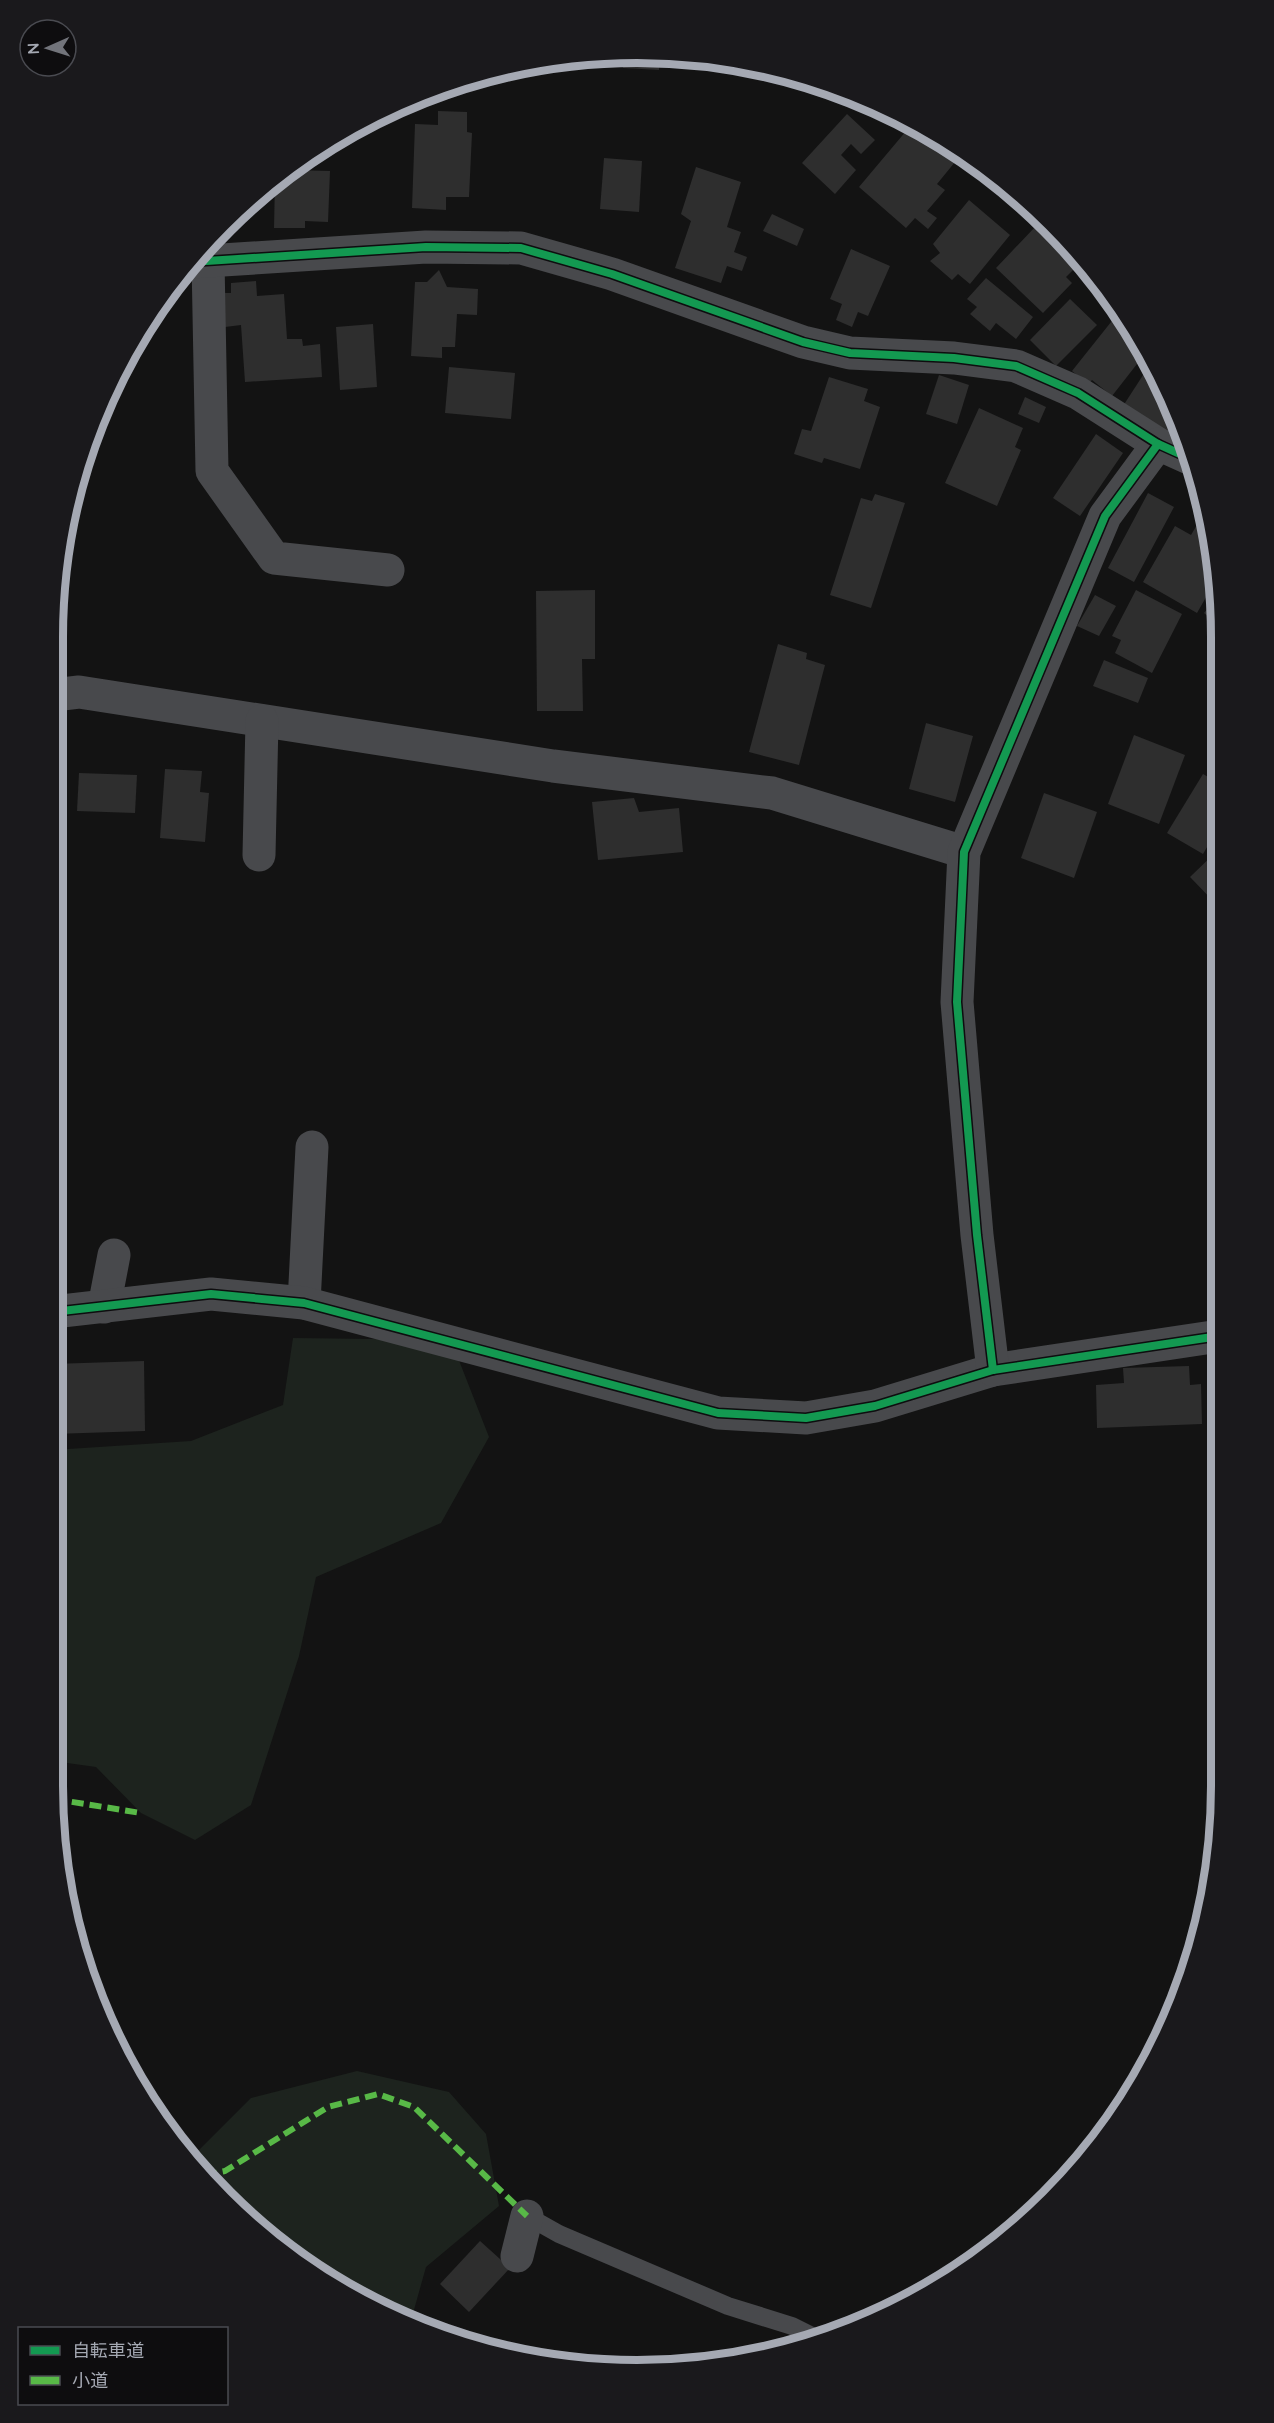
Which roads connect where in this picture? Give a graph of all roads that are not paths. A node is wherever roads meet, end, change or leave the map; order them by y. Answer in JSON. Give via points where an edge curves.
{"nodes":[{"id":1,"x":204,"y":261,"type":"edge"},
{"id":2,"x":200,"y":265,"type":"edge"},
{"id":3,"x":1158,"y":444,"type":"junction"},
{"id":4,"x":1182,"y":455,"type":"edge"},
{"id":5,"x":388,"y":570,"type":"dead end"},
{"id":6,"x":63,"y":694,"type":"edge"},
{"id":7,"x":262,"y":721,"type":"junction"},
{"id":8,"x":964,"y":852,"type":"junction"},
{"id":9,"x":259,"y":855,"type":"dead end"},
{"id":10,"x":312,"y":1147,"type":"dead end"},
{"id":11,"x":114,"y":1255,"type":"dead end"},
{"id":12,"x":304,"y":1303,"type":"junction"},
{"id":13,"x":104,"y":1307,"type":"junction"},
{"id":14,"x":63,"y":1311,"type":"edge"},
{"id":15,"x":1211,"y":1336,"type":"edge"},
{"id":16,"x":993,"y":1370,"type":"junction"},
{"id":17,"x":527,"y":2216,"type":"joint"},
{"id":18,"x":517,"y":2256,"type":"dead end"},
{"id":19,"x":808,"y":2334,"type":"edge"}],
"edges":[{"from":1,"to":3,"type":"street","via":[[426,247],[521,248],[612,274],[803,342],[850,353],[954,358],[1016,366],[1078,393]]},
{"from":2,"to":5,"type":"street","via":[[212,471],[274,558]]},
{"from":3,"to":4,"type":"street"},
{"from":3,"to":8,"type":"street","via":[[1105,516]]},
{"from":6,"to":7,"type":"street","via":[[79,692]]},
{"from":7,"to":8,"type":"street","via":[[553,766],[772,793]]},
{"from":7,"to":9,"type":"street"},
{"from":8,"to":16,"type":"street","via":[[957,1002]]},
{"from":10,"to":12,"type":"street"},
{"from":11,"to":13,"type":"street"},
{"from":12,"to":13,"type":"street","via":[[211,1294]]},
{"from":12,"to":16,"type":"street","via":[[718,1413],[806,1418],[875,1406]]},
{"from":13,"to":14,"type":"street"},
{"from":15,"to":16,"type":"street"},
{"from":17,"to":18,"type":"street"},
{"from":17,"to":19,"type":"lane","via":[[559,2234],[728,2306]]}]}
